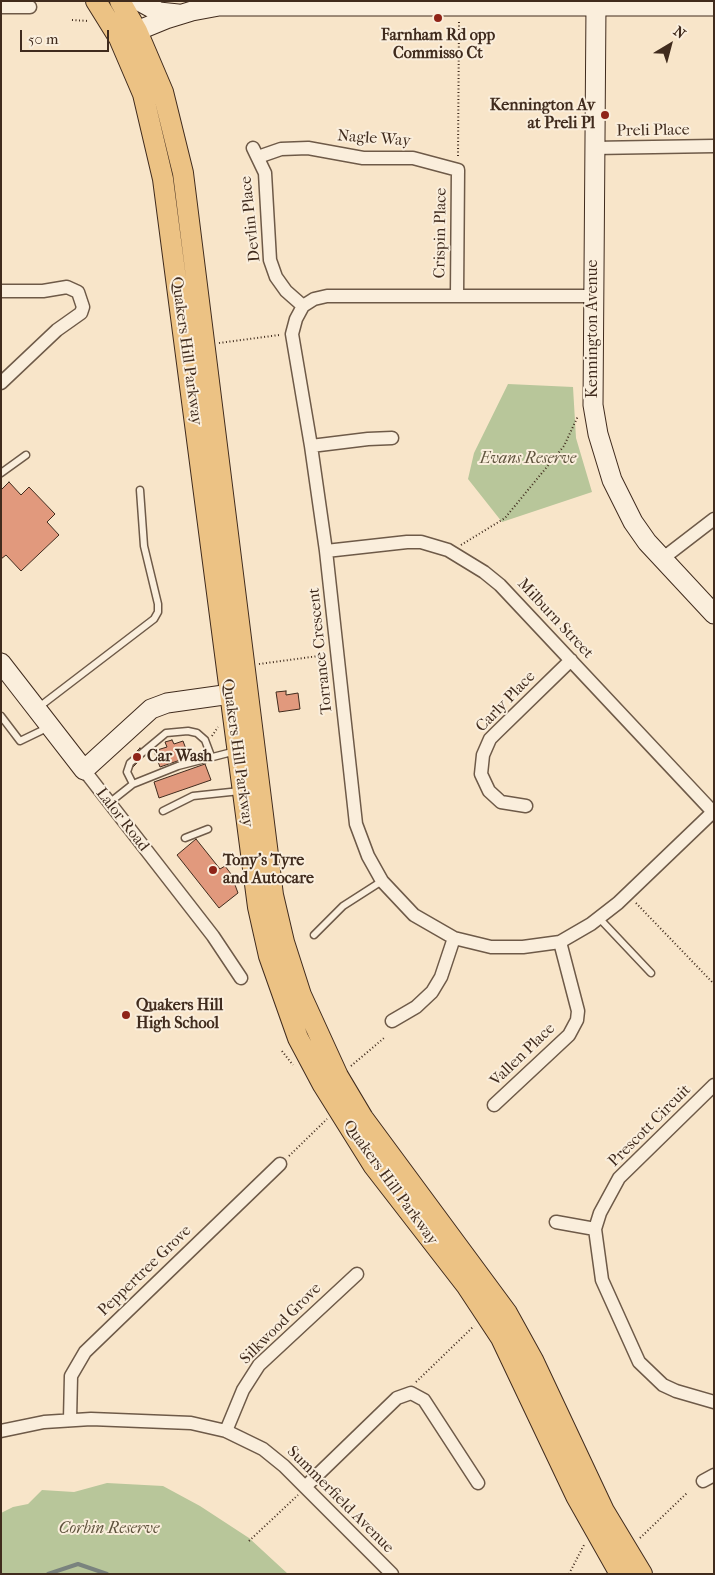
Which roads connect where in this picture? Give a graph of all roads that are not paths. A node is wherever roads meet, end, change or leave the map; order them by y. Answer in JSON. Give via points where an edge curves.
{"nodes":[{"id":1,"x":120,"y":1,"type":"edge"},
{"id":2,"x":139,"y":1,"type":"edge"},
{"id":3,"x":641,"y":3,"type":"edge"},
{"id":4,"x":219,"y":4,"type":"edge"},
{"id":5,"x":343,"y":4,"type":"edge"},
{"id":6,"x":596,"y":5,"type":"junction"},
{"id":7,"x":714,"y":6,"type":"edge"},
{"id":8,"x":1,"y":7,"type":"edge"},
{"id":9,"x":30,"y":7,"type":"dead end"},
{"id":10,"x":465,"y":10,"type":"edge"},
{"id":11,"x":95,"y":11,"type":"edge"},
{"id":12,"x":181,"y":14,"type":"junction"},
{"id":13,"x":128,"y":35,"type":"junction"},
{"id":14,"x":714,"y":146,"type":"edge"},
{"id":15,"x":594,"y":148,"type":"junction"},
{"id":16,"x":255,"y":152,"type":"joint"},
{"id":17,"x":458,"y":170,"type":"joint"},
{"id":18,"x":1,"y":291,"type":"edge"},
{"id":19,"x":457,"y":296,"type":"junction"},
{"id":20,"x":593,"y":296,"type":"junction"},
{"id":21,"x":303,"y":306,"type":"junction"},
{"id":22,"x":1,"y":383,"type":"edge"},
{"id":23,"x":392,"y":438,"type":"dead end"},
{"id":24,"x":311,"y":446,"type":"junction"},
{"id":25,"x":26,"y":455,"type":"dead end"},
{"id":26,"x":1,"y":473,"type":"edge"},
{"id":27,"x":140,"y":490,"type":"dead end"},
{"id":28,"x":714,"y":519,"type":"edge"},
{"id":29,"x":326,"y":551,"type":"junction"},
{"id":30,"x":662,"y":559,"type":"junction"},
{"id":31,"x":714,"y":614,"type":"edge"},
{"id":32,"x":571,"y":660,"type":"junction"},
{"id":33,"x":1,"y":663,"type":"edge"},
{"id":34,"x":249,"y":692,"type":"junction"},
{"id":35,"x":229,"y":694,"type":"junction"},
{"id":36,"x":36,"y":709,"type":"junction"},
{"id":37,"x":1,"y":716,"type":"edge"},
{"id":38,"x":50,"y":727,"type":"junction"},
{"id":39,"x":237,"y":750,"type":"junction"},
{"id":40,"x":211,"y":756,"type":"junction"},
{"id":41,"x":84,"y":770,"type":"junction"},
{"id":42,"x":133,"y":784,"type":"junction"},
{"id":43,"x":243,"y":790,"type":"junction"},
{"id":44,"x":109,"y":803,"type":"junction"},
{"id":45,"x":526,"y":806,"type":"dead end"},
{"id":46,"x":163,"y":811,"type":"dead end"},
{"id":47,"x":714,"y":812,"type":"edge"},
{"id":48,"x":208,"y":829,"type":"dead end"},
{"id":49,"x":185,"y":838,"type":"dead end"},
{"id":50,"x":382,"y":881,"type":"junction"},
{"id":51,"x":599,"y":918,"type":"junction"},
{"id":52,"x":314,"y":935,"type":"dead end"},
{"id":53,"x":454,"y":938,"type":"junction"},
{"id":54,"x":560,"y":942,"type":"junction"},
{"id":55,"x":650,"y":973,"type":"dead end"},
{"id":56,"x":240,"y":978,"type":"dead end"},
{"id":57,"x":392,"y":1021,"type":"dead end"},
{"id":58,"x":714,"y":1086,"type":"edge"},
{"id":59,"x":494,"y":1105,"type":"dead end"},
{"id":60,"x":280,"y":1164,"type":"road end"},
{"id":61,"x":556,"y":1222,"type":"dead end"},
{"id":62,"x":595,"y":1229,"type":"junction"},
{"id":63,"x":357,"y":1274,"type":"dead end"},
{"id":64,"x":714,"y":1402,"type":"edge"},
{"id":65,"x":70,"y":1420,"type":"junction"},
{"id":66,"x":1,"y":1431,"type":"edge"},
{"id":67,"x":226,"y":1431,"type":"junction"},
{"id":68,"x":478,"y":1483,"type":"dead end"},
{"id":69,"x":302,"y":1491,"type":"junction"},
{"id":70,"x":392,"y":1574,"type":"edge"},
{"id":71,"x":620,"y":1574,"type":"edge"},
{"id":72,"x":642,"y":1574,"type":"edge"}],
"edges":[{"from":1,"to":13,"type":"main road","name":"Quakers Hill Parkway"},
{"from":2,"to":12,"type":"street","via":[[159,12]]},
{"from":3,"to":6,"type":"street"},
{"from":3,"to":7,"type":"street"},
{"from":4,"to":5,"type":"street"},
{"from":4,"to":12,"type":"street"},
{"from":5,"to":10,"type":"street"},
{"from":6,"to":10,"type":"street"},
{"from":6,"to":15,"type":"street","name":"Kennington Avenue"},
{"from":8,"to":9,"type":"street"},
{"from":11,"to":13,"type":"main road","name":"Quakers Hill Parkway"},
{"from":12,"to":13,"type":"street"},
{"from":13,"to":34,"type":"main road","name":"Quakers Hill Parkway","via":[[163,92],[182,173]]},
{"from":13,"to":35,"type":"main road","name":"Quakers Hill Parkway","via":[[163,179]]},
{"from":14,"to":15,"type":"street","name":"Preli Place"},
{"from":15,"to":20,"type":"street","name":"Kennington Avenue"},
{"from":16,"to":17,"type":"street","name":"Nagle Way","via":[[308,148],[363,158],[413,158]]},
{"from":16,"to":21,"type":"street","name":"Devlin Place","via":[[264,173],[270,260],[286,291]]},
{"from":17,"to":19,"type":"street","name":"Crispin Place"},
{"from":18,"to":22,"type":"street","via":[[67,287],[78,292],[83,307],[81,313],[57,330]]},
{"from":19,"to":20,"type":"street"},
{"from":19,"to":21,"type":"street","via":[[327,296]]},
{"from":20,"to":30,"type":"street","name":"Kennington Avenue","via":[[594,405],[604,456],[621,501],[642,536]]},
{"from":21,"to":24,"type":"street","name":"Torrance Crescent","via":[[292,334]]},
{"from":23,"to":24,"type":"street"},
{"from":24,"to":29,"type":"street","name":"Torrance Crescent"},
{"from":25,"to":26,"type":"lane"},
{"from":27,"to":36,"type":"lane","via":[[144,546],[158,612],[154,619]]},
{"from":28,"to":30,"type":"street"},
{"from":29,"to":32,"type":"street","name":"Milburn Street","via":[[407,542],[421,542],[448,550],[500,585]]},
{"from":29,"to":50,"type":"street","name":"Torrance Crescent","via":[[356,824]]},
{"from":30,"to":31,"type":"street","name":"Kennington Avenue"},
{"from":32,"to":45,"type":"street","name":"Carly Place","via":[[490,739],[482,755],[481,774],[489,791],[501,802]]},
{"from":32,"to":47,"type":"street","name":"Milburn Street"},
{"from":33,"to":36,"type":"street","name":"Lalor Road"},
{"from":34,"to":35,"type":"street"},
{"from":34,"to":72,"type":"main road","name":"Quakers Hill Parkway","via":[[274,895],[284,942],[301,995],[338,1076],[362,1118],[507,1313],[533,1360],[604,1511]]},
{"from":35,"to":39,"type":"main road","name":"Quakers Hill Parkway"},
{"from":35,"to":41,"type":"street","via":[[167,703],[151,709]]},
{"from":36,"to":38,"type":"street","name":"Lalor Road"},
{"from":37,"to":38,"type":"lane","via":[[20,741]]},
{"from":38,"to":41,"type":"street","name":"Lalor Road"},
{"from":39,"to":40,"type":"lane"},
{"from":39,"to":43,"type":"main road","name":"Quakers Hill Parkway"},
{"from":40,"to":42,"type":"lane"},
{"from":40,"to":42,"type":"lane","via":[[207,743],[193,732],[166,733],[130,764],[127,772]]},
{"from":41,"to":44,"type":"street","name":"Lalor Road"},
{"from":42,"to":44,"type":"lane"},
{"from":43,"to":46,"type":"lane","via":[[193,796]]},
{"from":43,"to":71,"type":"main road","name":"Quakers Hill Parkway","via":[[260,915],[269,956],[298,1038],[350,1131],[373,1165],[466,1285],[501,1338],[576,1496]]},
{"from":44,"to":56,"type":"street","name":"Lalor Road","via":[[213,936]]},
{"from":47,"to":51,"type":"street","name":"Torrance Crescent"},
{"from":48,"to":49,"type":"lane"},
{"from":50,"to":52,"type":"lane","via":[[344,906]]},
{"from":50,"to":53,"type":"street","name":"Torrance Crescent","via":[[414,914]]},
{"from":51,"to":54,"type":"street","name":"Torrance Crescent"},
{"from":51,"to":55,"type":"lane"},
{"from":53,"to":54,"type":"street","name":"Torrance Crescent","via":[[491,947]]},
{"from":53,"to":57,"type":"street","via":[[432,992],[416,1007]]},
{"from":54,"to":59,"type":"street","name":"Vallen Place","via":[[578,1007],[578,1020],[569,1035]]},
{"from":58,"to":62,"type":"street","name":"Prescott Circuit","via":[[619,1178]]},
{"from":60,"to":65,"type":"street","name":"Peppertree Grove","via":[[85,1352],[72,1376]]},
{"from":61,"to":62,"type":"street"},
{"from":62,"to":64,"type":"street","name":"Prescott Circuit","via":[[602,1280],[639,1362],[663,1385]]},
{"from":63,"to":67,"type":"street","name":"Silkwood Grove","via":[[259,1365],[243,1390]]},
{"from":65,"to":66,"type":"street","name":"Summerfield Avenue"},
{"from":65,"to":67,"type":"street","name":"Summerfield Avenue","via":[[191,1423]]},
{"from":67,"to":69,"type":"street","name":"Summerfield Avenue","via":[[263,1449]]},
{"from":68,"to":69,"type":"street","via":[[424,1400],[411,1393],[397,1398]]},
{"from":69,"to":70,"type":"street","name":"Summerfield Avenue"}]}
